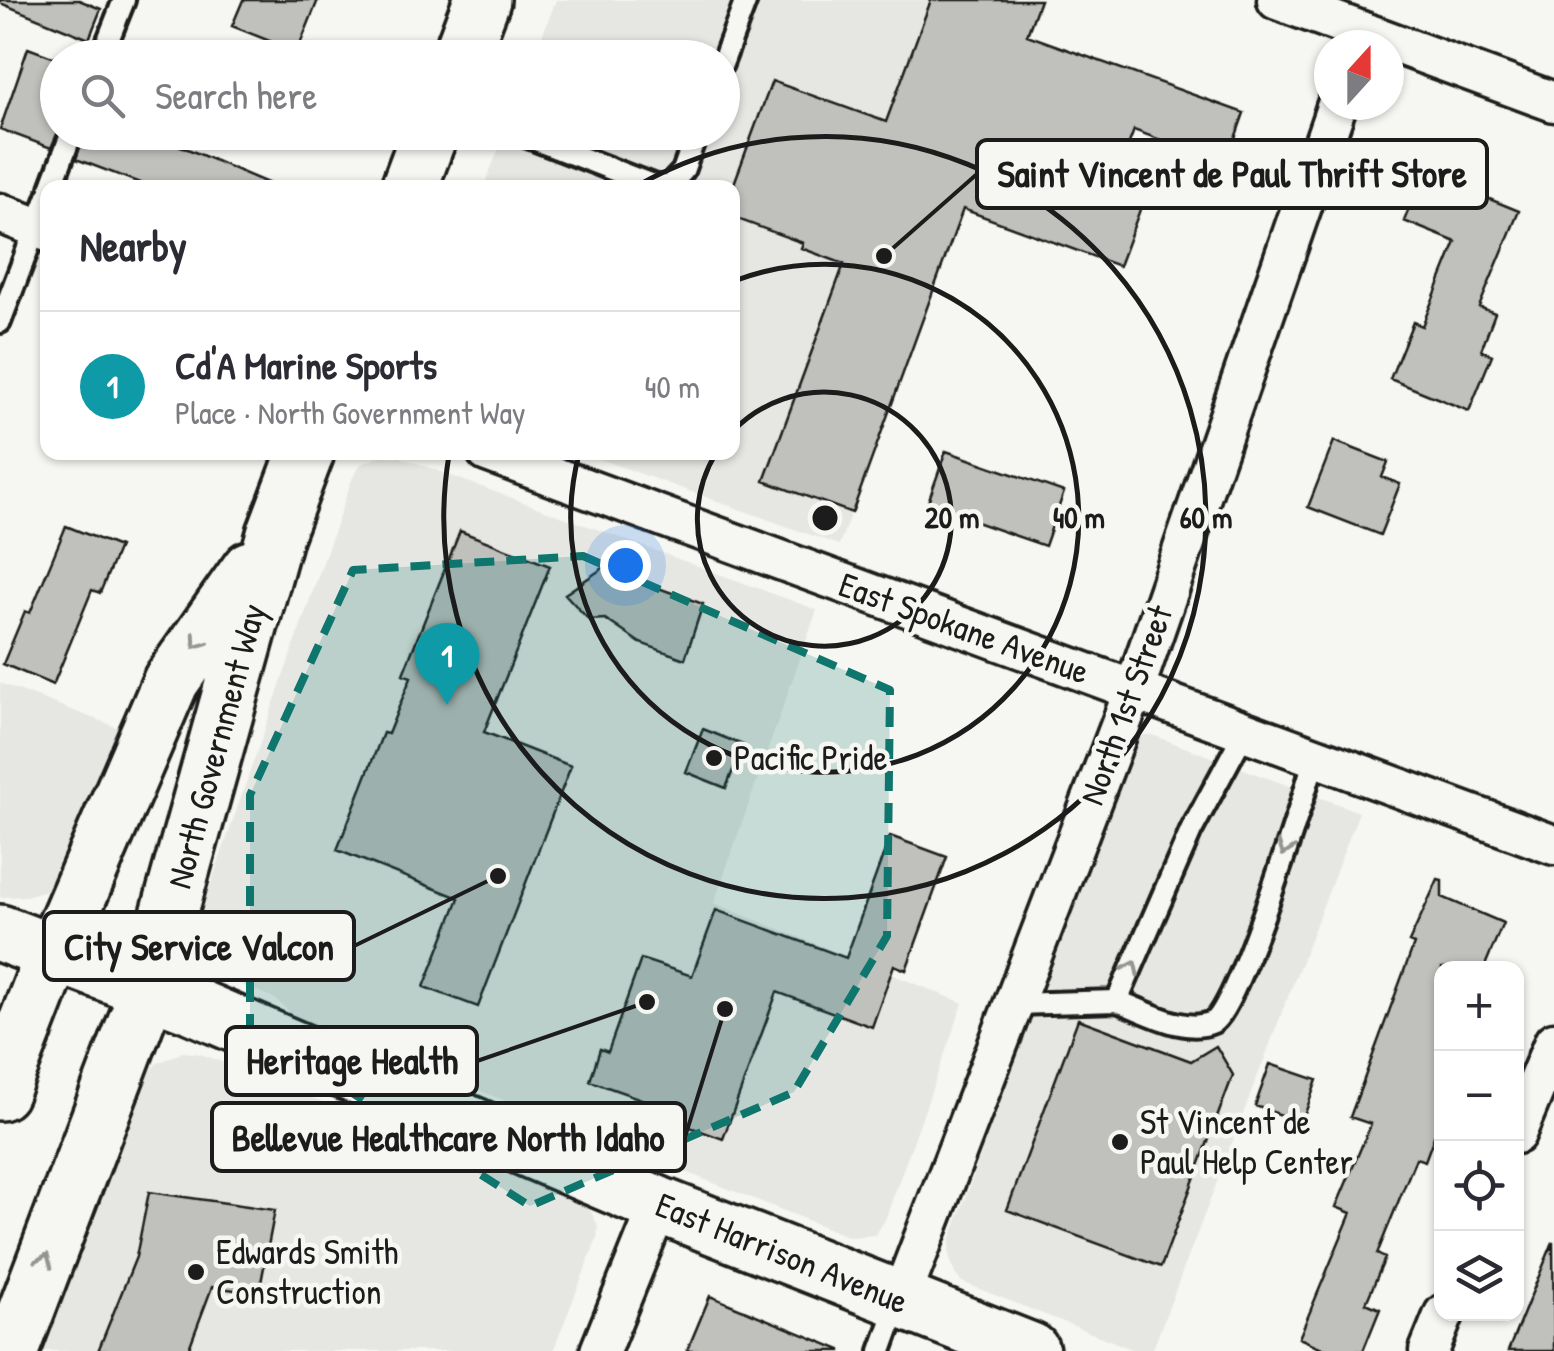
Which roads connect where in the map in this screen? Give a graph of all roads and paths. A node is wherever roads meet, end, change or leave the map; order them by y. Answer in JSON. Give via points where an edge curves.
{"nodes":[{"id":1,"x":124,"y":0,"type":"edge"},
{"id":2,"x":482,"y":0,"type":"edge"},
{"id":3,"x":746,"y":0,"type":"edge"},
{"id":4,"x":1277,"y":0,"type":"edge"},
{"id":5,"x":1365,"y":25,"type":"edge"},
{"id":6,"x":108,"y":40,"type":"edge"},
{"id":7,"x":467,"y":40,"type":"edge"},
{"id":8,"x":731,"y":40,"type":"edge"},
{"id":9,"x":1554,"y":102,"type":"edge"},
{"id":10,"x":1332,"y":120,"type":"edge"},
{"id":11,"x":65,"y":150,"type":"edge"},
{"id":12,"x":423,"y":150,"type":"edge"},
{"id":13,"x":561,"y":150,"type":"edge"},
{"id":14,"x":691,"y":150,"type":"edge"},
{"id":15,"x":54,"y":180,"type":"edge"},
{"id":16,"x":412,"y":180,"type":"edge"},
{"id":17,"x":639,"y":180,"type":"edge"},
{"id":18,"x":675,"y":180,"type":"edge"},
{"id":19,"x":0,"y":213,"type":"edge"},
{"id":20,"x":40,"y":218,"type":"edge"},
{"id":21,"x":40,"y":227,"type":"edge"},
{"id":22,"x":0,"y":322,"type":"edge"},
{"id":23,"x":303,"y":460,"type":"edge"},
{"id":24,"x":509,"y":460,"type":"edge"},
{"id":25,"x":275,"y":534,"type":"junction"},
{"id":26,"x":1134,"y":690,"type":"junction"},
{"id":27,"x":1245,"y":731,"type":"junction"},
{"id":28,"x":1315,"y":757,"type":"junction"},
{"id":29,"x":1554,"y":845,"type":"edge"},
{"id":30,"x":0,"y":933,"type":"edge"},
{"id":31,"x":54,"y":952,"type":"junction"},
{"id":32,"x":148,"y":990,"type":"junction"},
{"id":33,"x":1117,"y":1001,"type":"junction"},
{"id":34,"x":1014,"y":1004,"type":"junction"},
{"id":35,"x":1554,"y":1042,"type":"edge"},
{"id":36,"x":0,"y":1092,"type":"edge"},
{"id":37,"x":1524,"y":1115,"type":"edge"},
{"id":38,"x":659,"y":1205,"type":"junction"},
{"id":39,"x":900,"y":1300,"type":"junction"},
{"id":40,"x":1441,"y":1321,"type":"edge"},
{"id":41,"x":10,"y":1351,"type":"edge"},
{"id":42,"x":600,"y":1351,"type":"edge"},
{"id":43,"x":881,"y":1351,"type":"edge"},
{"id":44,"x":1031,"y":1351,"type":"edge"},
{"id":45,"x":1428,"y":1351,"type":"edge"}],
"edges":[{"from":1,"to":6,"type":"lane"},
{"from":2,"to":7,"type":"main road"},
{"from":3,"to":8,"type":"lane"},
{"from":4,"to":5,"type":"street"},
{"from":5,"to":9,"type":"street"},
{"from":10,"to":26,"type":"street","name":"North 1st Street"},
{"from":11,"to":15,"type":"lane"},
{"from":12,"to":16,"type":"main road"},
{"from":13,"to":17,"type":"lane"},
{"from":14,"to":18,"type":"lane"},
{"from":19,"to":20,"type":"street"},
{"from":21,"to":22,"type":"lane"},
{"from":23,"to":25,"type":"main road","name":"North Government Way"},
{"from":24,"to":26,"type":"street","name":"East Spokane Avenue"},
{"from":25,"to":31,"type":"main road","name":"North Government Way","one_way":true,"via":[[171,680]]},
{"from":25,"to":32,"type":"main road","name":"North Government Way"},
{"from":26,"to":27,"type":"street","name":"East Spokane Avenue"},
{"from":26,"to":34,"type":"street","name":"North 1st Street"},
{"from":27,"to":28,"type":"street","name":"East Spokane Avenue"},
{"from":33,"to":27,"type":"lane","one_way":true,"via":[[1191,831]]},
{"from":28,"to":29,"type":"street","name":"East Spokane Avenue"},
{"from":28,"to":33,"type":"lane","one_way":true,"via":[[1244,966],[1219,1018],[1185,1025]]},
{"from":30,"to":31,"type":"main road","name":"East Harrison Avenue"},
{"from":31,"to":32,"type":"main road","name":"East Harrison Avenue"},
{"from":31,"to":36,"type":"main road","name":"North Government Way"},
{"from":32,"to":38,"type":"main road","name":"East Harrison Avenue"},
{"from":41,"to":32,"type":"main road","name":"North Government Way","one_way":true},
{"from":33,"to":34,"type":"lane"},
{"from":34,"to":39,"type":"street","name":"North 1st Street"},
{"from":35,"to":37,"type":"street"},
{"from":38,"to":39,"type":"main road","name":"East Harrison Avenue"},
{"from":38,"to":42,"type":"street"},
{"from":39,"to":43,"type":"lane"},
{"from":39,"to":44,"type":"main road","name":"East Harrison Avenue"},
{"from":40,"to":45,"type":"street"}]}
